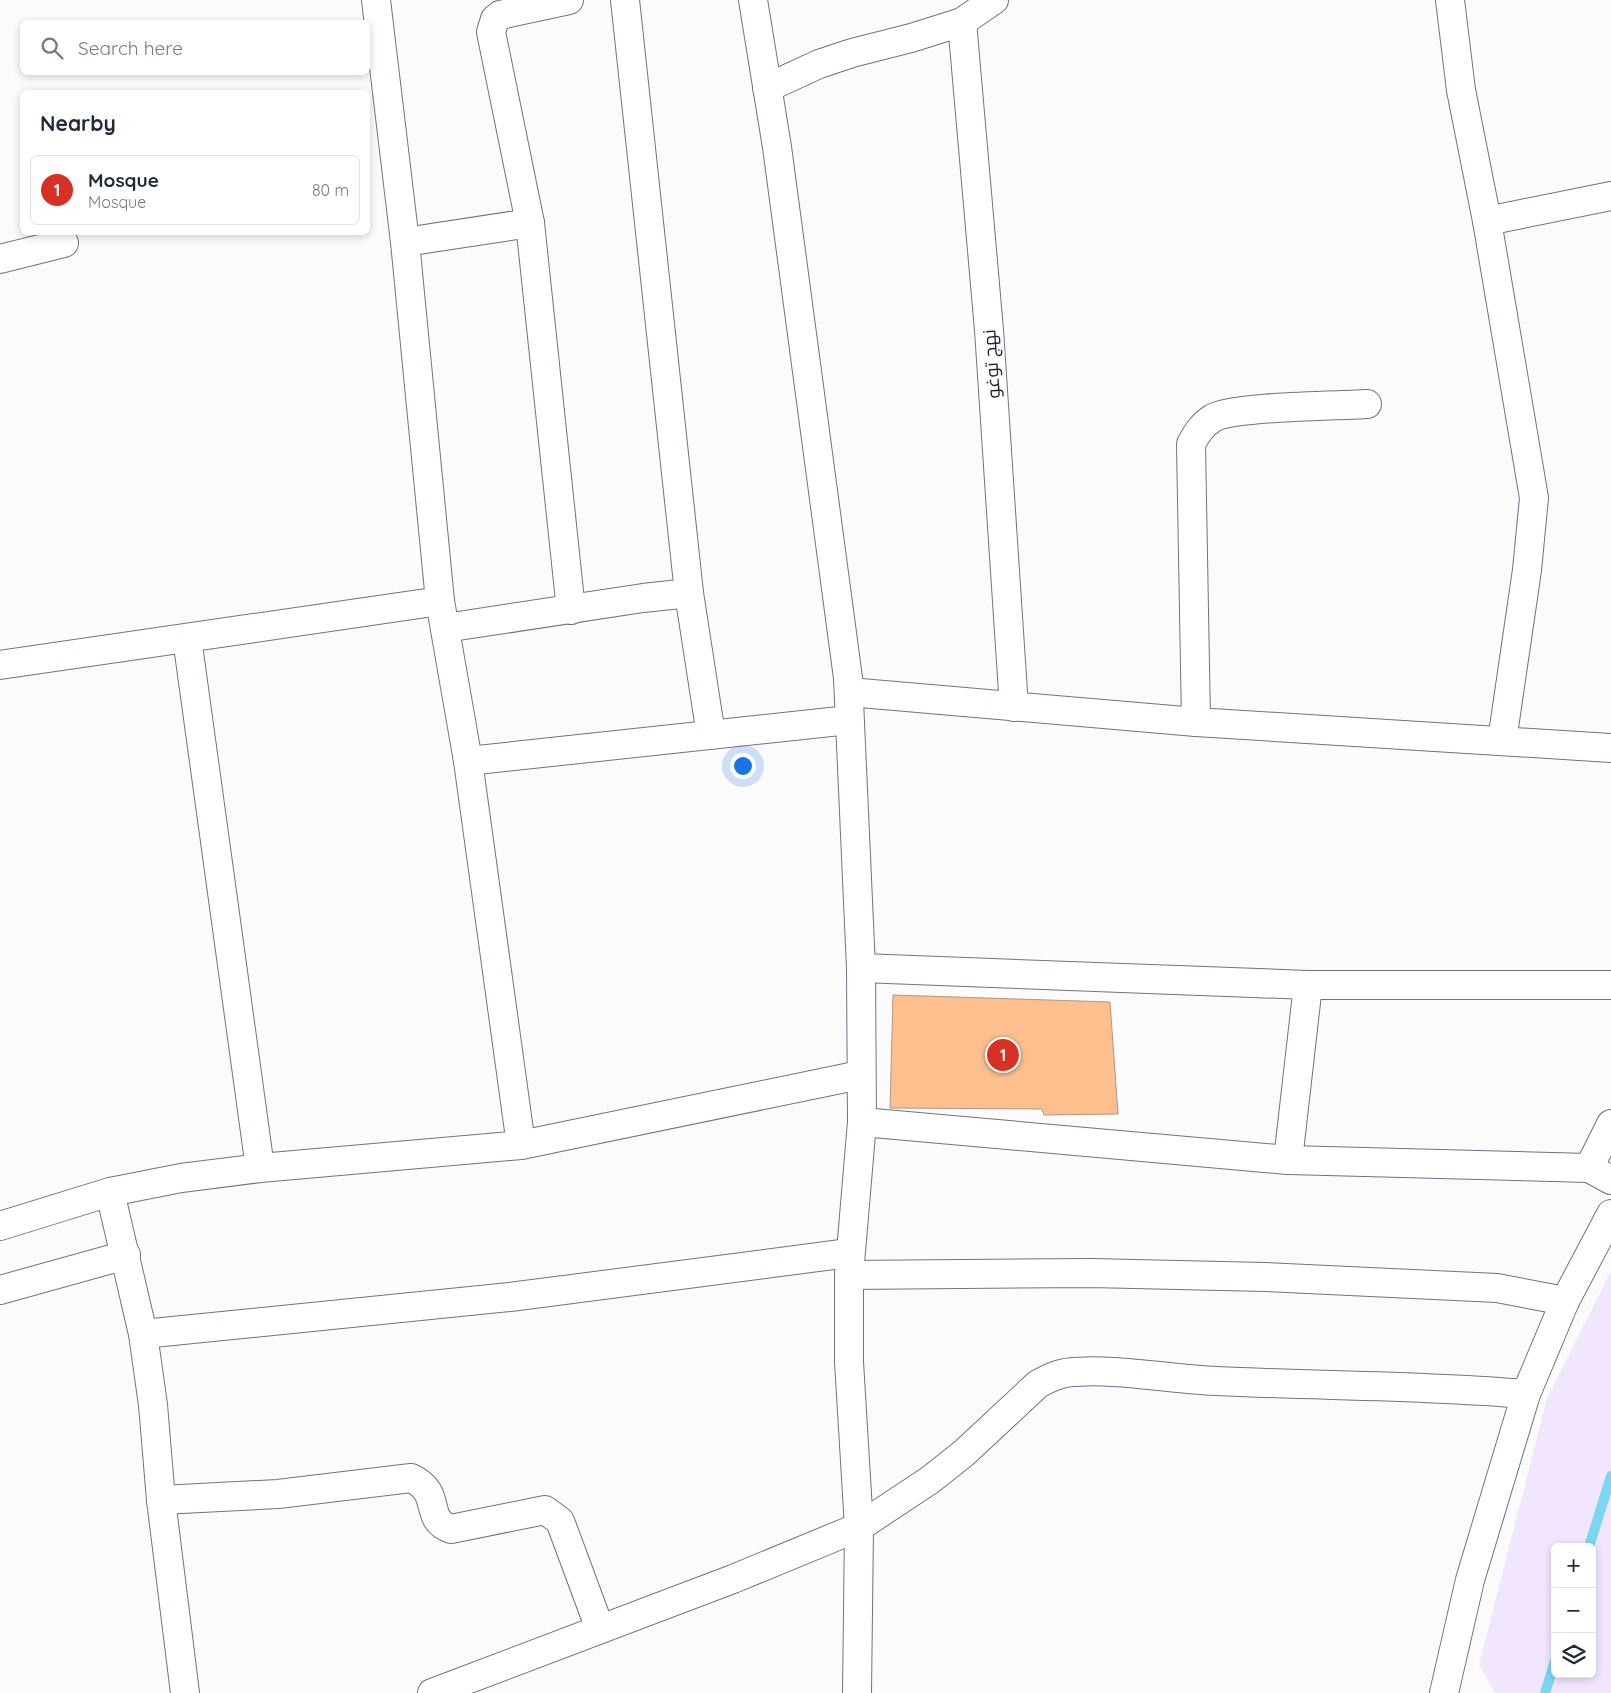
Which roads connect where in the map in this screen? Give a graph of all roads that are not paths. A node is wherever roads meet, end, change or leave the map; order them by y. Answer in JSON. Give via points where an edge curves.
{"nodes":[{"id":1,"x":376,"y":0,"type":"edge"},
{"id":2,"x":569,"y":0,"type":"edge"},
{"id":3,"x":625,"y":0,"type":"edge"},
{"id":4,"x":753,"y":0,"type":"edge"},
{"id":5,"x":994,"y":0,"type":"edge"},
{"id":6,"x":1450,"y":0,"type":"edge"},
{"id":7,"x":962,"y":22,"type":"junction"},
{"id":8,"x":768,"y":88,"type":"junction"},
{"id":9,"x":1611,"y":196,"type":"edge"},
{"id":10,"x":1487,"y":221,"type":"junction"},
{"id":11,"x":530,"y":223,"type":"junction"},
{"id":12,"x":405,"y":242,"type":"junction"},
{"id":13,"x":64,"y":243,"type":"dead end"},
{"id":14,"x":0,"y":259,"type":"edge"},
{"id":15,"x":1367,"y":404,"type":"dead end"},
{"id":16,"x":689,"y":593,"type":"junction"},
{"id":17,"x":440,"y":601,"type":"junction"},
{"id":18,"x":571,"y":610,"type":"junction"},
{"id":19,"x":445,"y":628,"type":"junction"},
{"id":20,"x":187,"y":638,"type":"junction"},
{"id":21,"x":0,"y":665,"type":"edge"},
{"id":22,"x":849,"y":692,"type":"junction"},
{"id":23,"x":1014,"y":707,"type":"junction"},
{"id":24,"x":849,"y":720,"type":"junction"},
{"id":25,"x":1196,"y":722,"type":"junction"},
{"id":26,"x":710,"y":735,"type":"junction"},
{"id":27,"x":1502,"y":741,"type":"junction"},
{"id":28,"x":1611,"y":748,"type":"edge"},
{"id":29,"x":468,"y":761,"type":"junction"},
{"id":30,"x":861,"y":968,"type":"junction"},
{"id":31,"x":1308,"y":985,"type":"junction"},
{"id":32,"x":1611,"y":985,"type":"edge"},
{"id":33,"x":860,"y":1075,"type":"junction"},
{"id":34,"x":862,"y":1122,"type":"junction"},
{"id":35,"x":1611,"y":1124,"type":"edge"},
{"id":36,"x":521,"y":1145,"type":"junction"},
{"id":37,"x":1288,"y":1160,"type":"junction"},
{"id":38,"x":260,"y":1168,"type":"junction"},
{"id":39,"x":1600,"y":1174,"type":"edge"},
{"id":40,"x":110,"y":1192,"type":"junction"},
{"id":41,"x":1611,"y":1214,"type":"edge"},
{"id":42,"x":0,"y":1226,"type":"edge"},
{"id":43,"x":126,"y":1255,"type":"junction"},
{"id":44,"x":849,"y":1264,"type":"junction"},
{"id":45,"x":0,"y":1290,"type":"edge"},
{"id":46,"x":1565,"y":1301,"type":"junction"},
{"id":47,"x":142,"y":1334,"type":"junction"},
{"id":48,"x":1526,"y":1394,"type":"junction"},
{"id":49,"x":161,"y":1500,"type":"junction"},
{"id":50,"x":859,"y":1527,"type":"junction"},
{"id":51,"x":600,"y":1629,"type":"junction"},
{"id":52,"x":185,"y":1693,"type":"edge"},
{"id":53,"x":432,"y":1693,"type":"edge"},
{"id":54,"x":857,"y":1693,"type":"edge"},
{"id":55,"x":1444,"y":1693,"type":"edge"}],
"edges":[{"from":1,"to":12,"type":"street"},
{"from":2,"to":11,"type":"street","via":[[506,13],[495,19],[492,26]]},
{"from":3,"to":16,"type":"street"},
{"from":4,"to":8,"type":"street"},
{"from":5,"to":7,"type":"street"},
{"from":6,"to":10,"type":"street","via":[[1461,90]]},
{"from":7,"to":8,"type":"street","via":[[852,52]]},
{"from":7,"to":23,"type":"street","name":"نهج توغو","via":[[988,330]]},
{"from":8,"to":22,"type":"street"},
{"from":9,"to":10,"type":"street"},
{"from":10,"to":27,"type":"street","via":[[1534,498],[1528,570]]},
{"from":11,"to":12,"type":"street"},
{"from":11,"to":18,"type":"street"},
{"from":12,"to":17,"type":"street"},
{"from":13,"to":14,"type":"street"},
{"from":15,"to":25,"type":"street","via":[[1243,412],[1215,417],[1201,427],[1190,444]]},
{"from":16,"to":18,"type":"street"},
{"from":16,"to":26,"type":"street"},
{"from":17,"to":19,"type":"street"},
{"from":17,"to":20,"type":"street"},
{"from":18,"to":19,"type":"street"},
{"from":19,"to":29,"type":"street"},
{"from":20,"to":21,"type":"street"},
{"from":20,"to":38,"type":"street"},
{"from":22,"to":23,"type":"street"},
{"from":22,"to":24,"type":"street"},
{"from":23,"to":25,"type":"street"},
{"from":24,"to":26,"type":"street"},
{"from":24,"to":30,"type":"street"},
{"from":25,"to":27,"type":"street"},
{"from":26,"to":29,"type":"street"},
{"from":27,"to":28,"type":"street"},
{"from":29,"to":36,"type":"street"},
{"from":30,"to":31,"type":"street"},
{"from":30,"to":33,"type":"street"},
{"from":31,"to":32,"type":"street"},
{"from":31,"to":37,"type":"street"},
{"from":33,"to":34,"type":"street"},
{"from":33,"to":36,"type":"street"},
{"from":34,"to":37,"type":"street"},
{"from":34,"to":44,"type":"street"},
{"from":35,"to":39,"type":"street"},
{"from":36,"to":38,"type":"street"},
{"from":37,"to":39,"type":"street"},
{"from":38,"to":40,"type":"street","via":[[181,1178]]},
{"from":40,"to":42,"type":"street"},
{"from":40,"to":43,"type":"street"},
{"from":41,"to":46,"type":"street"},
{"from":43,"to":45,"type":"street"},
{"from":43,"to":47,"type":"street"},
{"from":44,"to":46,"type":"street","via":[[1497,1288]]},
{"from":44,"to":47,"type":"street"},
{"from":44,"to":50,"type":"street","via":[[848,1362]]},
{"from":46,"to":48,"type":"street"},
{"from":47,"to":49,"type":"street","via":[[153,1405]]},
{"from":48,"to":50,"type":"street","via":[[1446,1387],[1066,1373],[1038,1384],[964,1453]]},
{"from":48,"to":55,"type":"street","via":[[1470,1580]]},
{"from":49,"to":51,"type":"street","via":[[278,1494],[411,1478],[429,1491],[436,1520],[451,1529],[546,1510],[560,1521]]},
{"from":49,"to":52,"type":"street"},
{"from":50,"to":51,"type":"street"},
{"from":50,"to":54,"type":"street"},
{"from":51,"to":53,"type":"street"}]}
